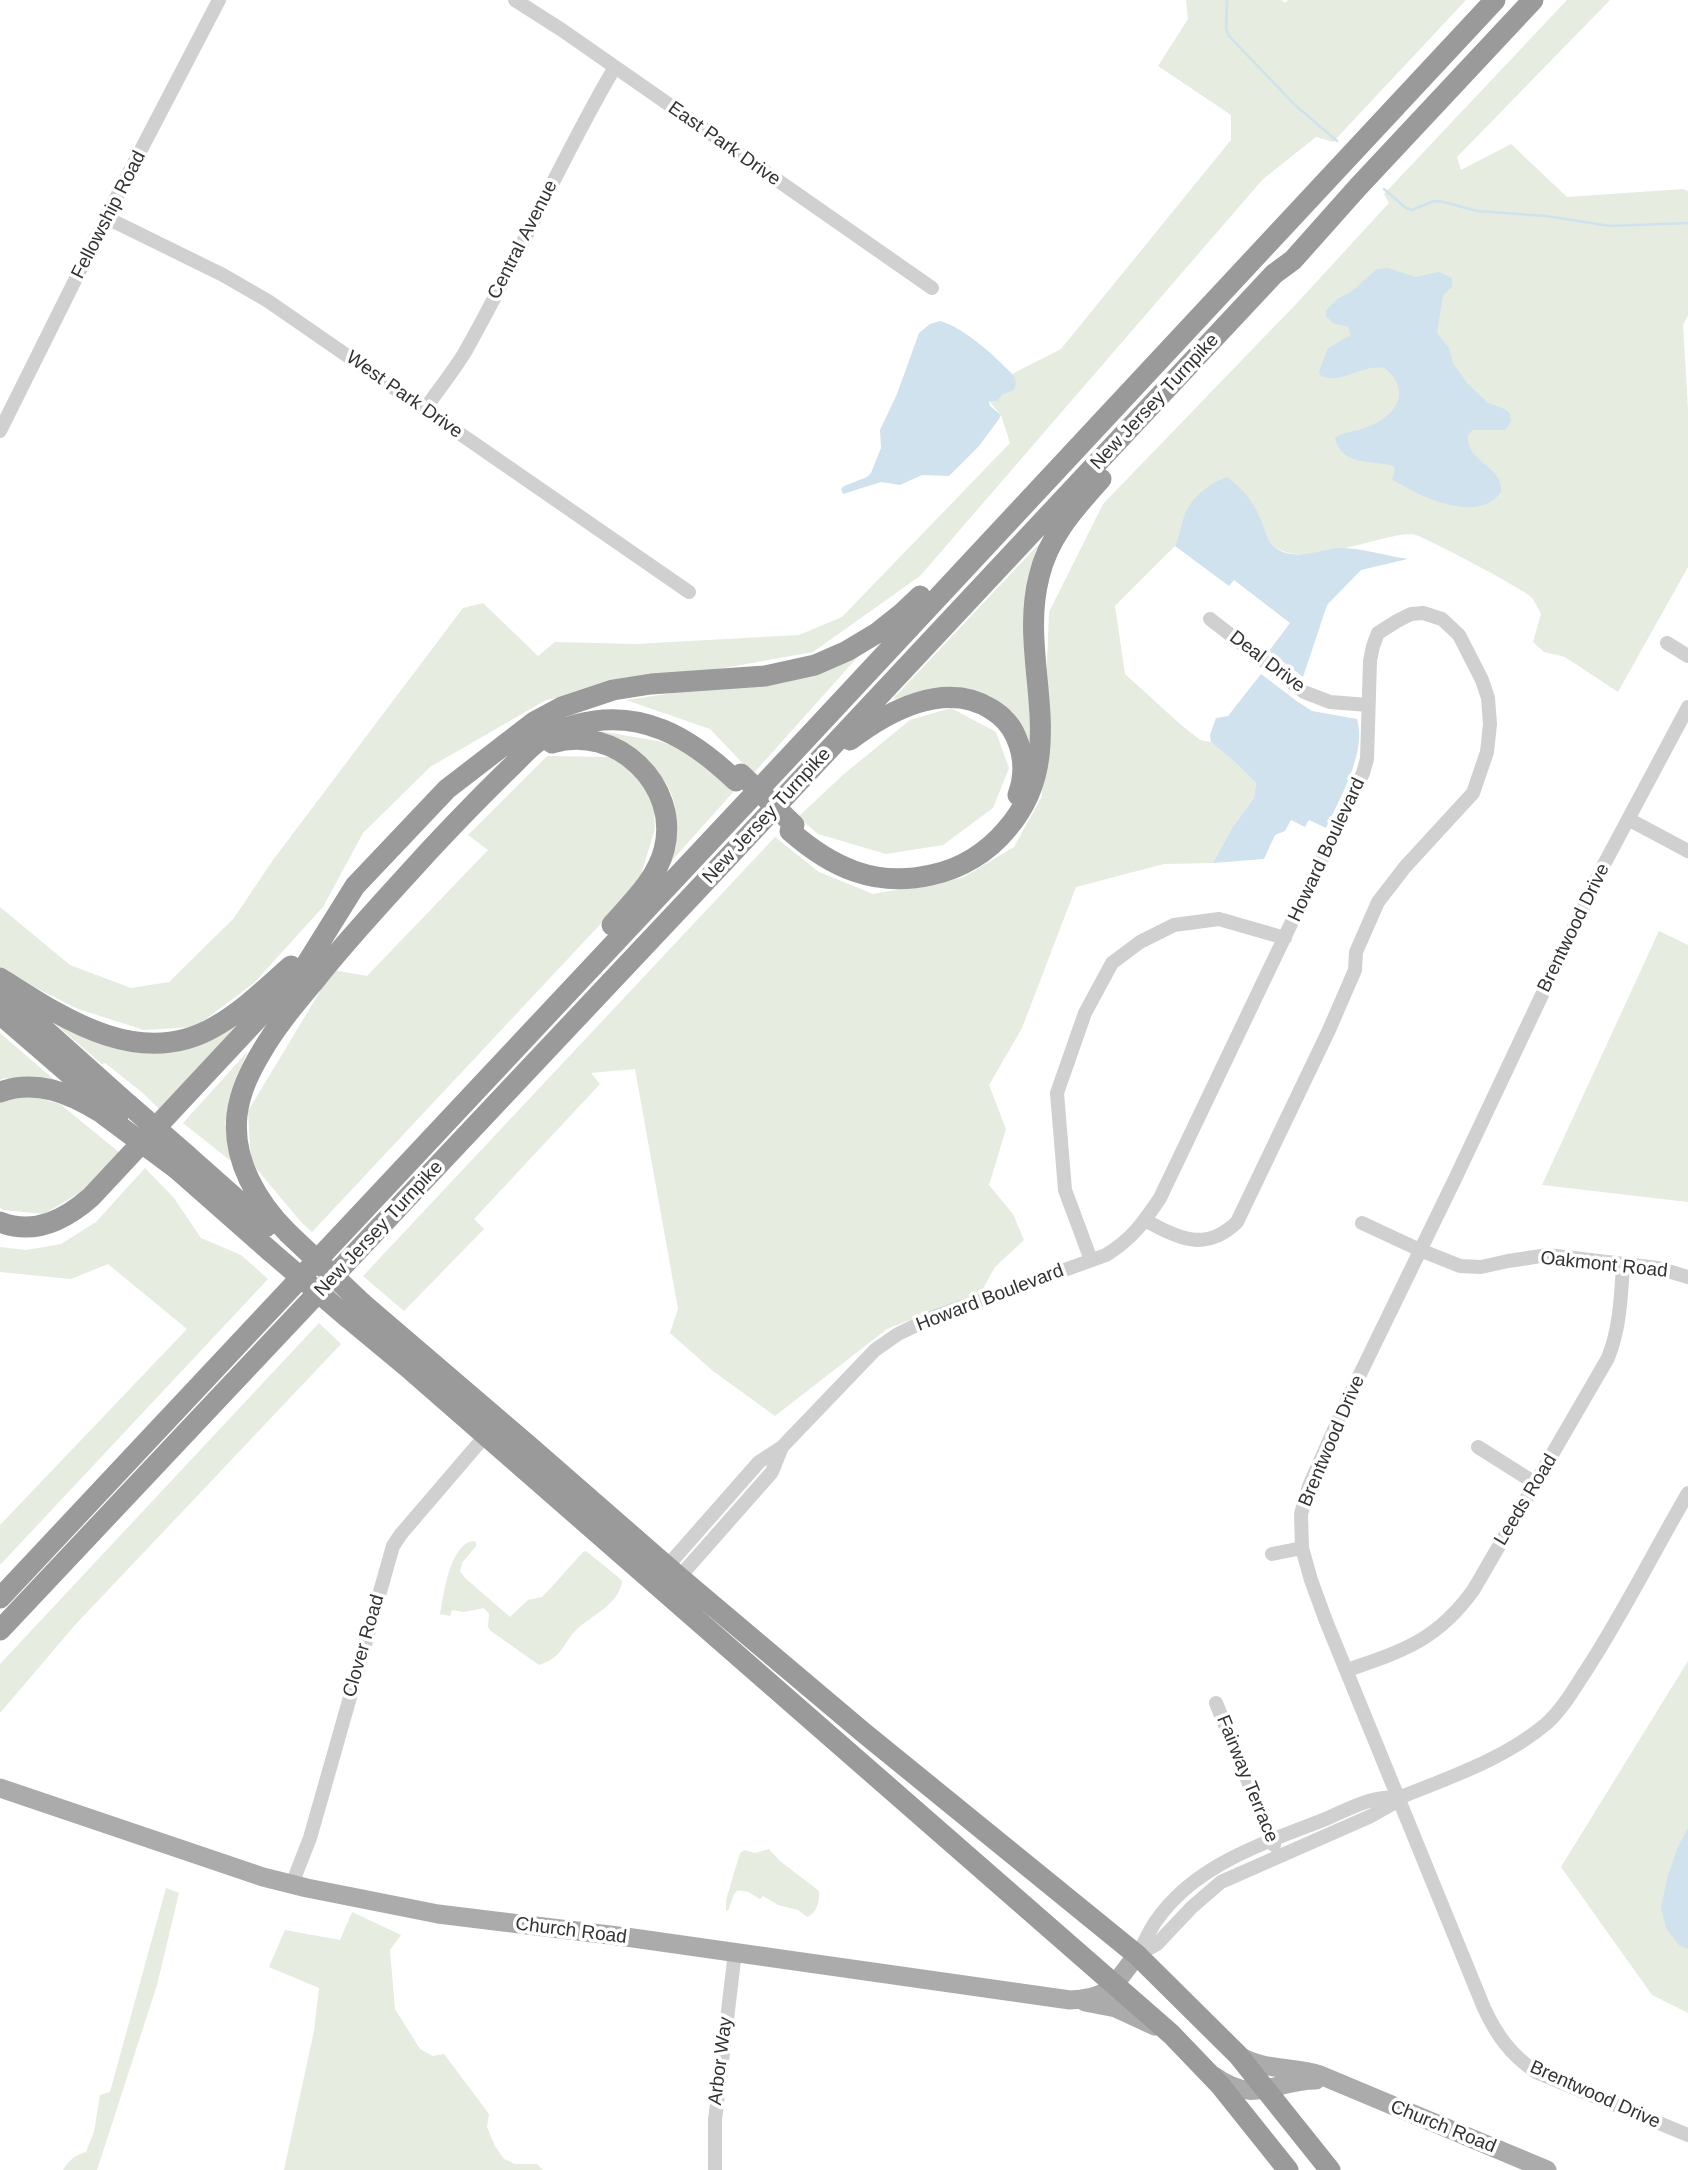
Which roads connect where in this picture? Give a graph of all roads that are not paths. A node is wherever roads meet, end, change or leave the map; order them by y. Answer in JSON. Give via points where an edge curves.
{"nodes":[{"id":1,"x":219,"y":0,"type":"edge"},
{"id":2,"x":514,"y":0,"type":"edge"},
{"id":3,"x":1495,"y":0,"type":"edge"},
{"id":4,"x":1533,"y":0,"type":"edge"},
{"id":5,"x":615,"y":67,"type":"junction"},
{"id":6,"x":107,"y":218,"type":"junction"},
{"id":7,"x":1293,"y":260,"type":"junction"},
{"id":8,"x":932,"y":288,"type":"dead end"},
{"id":9,"x":1214,"y":299,"type":"junction"},
{"id":10,"x":425,"y":410,"type":"junction"},
{"id":11,"x":0,"y":431,"type":"edge"},
{"id":12,"x":689,"y":592,"type":"dead end"},
{"id":13,"x":1210,"y":619,"type":"dead end"},
{"id":14,"x":1667,"y":643,"type":"dead end"},
{"id":15,"x":1688,"y":656,"type":"edge"},
{"id":16,"x":1368,"y":705,"type":"junction"},
{"id":17,"x":1688,"y":707,"type":"edge"},
{"id":18,"x":494,"y":752,"type":"junction"},
{"id":19,"x":513,"y":765,"type":"junction"},
{"id":20,"x":739,"y":778,"type":"junction"},
{"id":21,"x":1628,"y":819,"type":"junction"},
{"id":22,"x":792,"y":828,"type":"junction"},
{"id":23,"x":1688,"y":851,"type":"edge"},
{"id":24,"x":719,"y":867,"type":"junction"},
{"id":25,"x":337,"y":936,"type":"junction"},
{"id":26,"x":1285,"y":938,"type":"junction"},
{"id":27,"x":0,"y":978,"type":"edge"},
{"id":28,"x":0,"y":989,"type":"edge"},
{"id":29,"x":0,"y":1014,"type":"edge"},
{"id":30,"x":487,"y":1079,"type":"junction"},
{"id":31,"x":0,"y":1092,"type":"edge"},
{"id":32,"x":117,"y":1112,"type":"junction"},
{"id":33,"x":1145,"y":1220,"type":"junction"},
{"id":34,"x":0,"y":1222,"type":"edge"},
{"id":35,"x":1362,"y":1223,"type":"dead end"},
{"id":36,"x":0,"y":1233,"type":"edge"},
{"id":37,"x":280,"y":1241,"type":"junction"},
{"id":38,"x":1420,"y":1250,"type":"junction"},
{"id":39,"x":1091,"y":1260,"type":"junction"},
{"id":40,"x":1623,"y":1265,"type":"junction"},
{"id":41,"x":1688,"y":1277,"type":"edge"},
{"id":42,"x":354,"y":1310,"type":"junction"},
{"id":43,"x":485,"y":1436,"type":"junction"},
{"id":44,"x":1478,"y":1447,"type":"dead end"},
{"id":45,"x":1535,"y":1483,"type":"junction"},
{"id":46,"x":1688,"y":1493,"type":"edge"},
{"id":47,"x":1302,"y":1548,"type":"junction"},
{"id":48,"x":1272,"y":1554,"type":"dead end"},
{"id":49,"x":666,"y":1580,"type":"junction"},
{"id":50,"x":0,"y":1598,"type":"edge"},
{"id":51,"x":0,"y":1630,"type":"edge"},
{"id":52,"x":1347,"y":1671,"type":"junction"},
{"id":53,"x":1216,"y":1703,"type":"dead end"},
{"id":54,"x":0,"y":1788,"type":"edge"},
{"id":55,"x":1399,"y":1798,"type":"junction"},
{"id":56,"x":1271,"y":1839,"type":"junction"},
{"id":57,"x":1279,"y":1856,"type":"junction"},
{"id":58,"x":292,"y":1884,"type":"junction"},
{"id":59,"x":735,"y":1952,"type":"junction"},
{"id":60,"x":1137,"y":1955,"type":"junction"},
{"id":61,"x":1114,"y":1985,"type":"junction"},
{"id":62,"x":1070,"y":2000,"type":"junction"},
{"id":63,"x":1171,"y":2034,"type":"junction"},
{"id":64,"x":1238,"y":2054,"type":"junction"},
{"id":65,"x":1205,"y":2069,"type":"junction"},
{"id":66,"x":1340,"y":2084,"type":"junction"},
{"id":67,"x":1267,"y":2090,"type":"junction"},
{"id":68,"x":1688,"y":2135,"type":"edge"},
{"id":69,"x":715,"y":2170,"type":"edge"},
{"id":70,"x":1288,"y":2170,"type":"edge"},
{"id":71,"x":1330,"y":2170,"type":"edge"},
{"id":72,"x":1546,"y":2170,"type":"edge"}],
"edges":[{"from":1,"to":6,"type":"street","name":"Fellowship Road"},
{"from":2,"to":5,"type":"street","name":"East Park Drive"},
{"from":3,"to":9,"type":"highway","name":"New Jersey Turnpike"},
{"from":4,"to":7,"type":"highway","name":"New Jersey Turnpike"},
{"from":5,"to":8,"type":"street","name":"East Park Drive"},
{"from":5,"to":10,"type":"street","name":"Central Avenue","via":[[476,332]]},
{"from":6,"to":10,"type":"street","name":"West Park Drive","via":[[268,301]]},
{"from":6,"to":11,"type":"street","name":"Fellowship Road"},
{"from":7,"to":22,"type":"highway","via":[[1073,511],[1050,546],[1034,606],[1041,754],[1026,802],[1002,835],[972,859],[948,870],[894,879],[841,866],[818,854]]},
{"from":7,"to":24,"type":"highway","name":"New Jersey Turnpike","via":[[1274,274]]},
{"from":9,"to":18,"type":"highway","via":[[1141,363],[914,603],[869,638],[831,659],[782,674],[651,684],[594,695],[534,722]]},
{"from":9,"to":30,"type":"highway","name":"New Jersey Turnpike"},
{"from":10,"to":12,"type":"street","name":"West Park Drive"},
{"from":13,"to":16,"type":"street","name":"Deal Drive","via":[[1304,692],[1329,702]]},
{"from":14,"to":15,"type":"street"},
{"from":16,"to":26,"type":"street","name":"Howard Boulevard","via":[[1363,773]]},
{"from":16,"to":33,"type":"street","name":"Howard Boulevard","via":[[1370,661],[1378,634],[1411,614],[1442,619],[1469,651],[1488,698],[1487,752],[1473,793],[1378,902],[1329,1030],[1237,1222],[1225,1234],[1208,1240],[1172,1235]]},
{"from":17,"to":21,"type":"street","name":"Brentwood Drive"},
{"from":18,"to":20,"type":"highway","via":[[565,718],[628,710],[685,729],[709,745]]},
{"from":18,"to":25,"type":"highway","via":[[447,789],[355,886]]},
{"from":19,"to":20,"type":"highway","via":[[536,743],[560,730],[599,720],[625,720],[664,729]]},
{"from":19,"to":25,"type":"highway"},
{"from":19,"to":30,"type":"highway","via":[[560,741],[590,740],[616,749],[640,766],[654,784],[667,832],[664,852],[650,880],[531,1018]]},
{"from":20,"to":22,"type":"highway"},
{"from":21,"to":23,"type":"street"},
{"from":21,"to":38,"type":"street","name":"Brentwood Drive"},
{"from":22,"to":24,"type":"highway","via":[[829,851],[864,865],[905,870],[949,860],[984,839],[1011,809],[1023,776],[1018,741],[994,710],[965,698],[933,699],[895,712],[847,742],[739,856]]},
{"from":24,"to":51,"type":"highway","name":"New Jersey Turnpike"},
{"from":25,"to":27,"type":"highway","via":[[297,961],[240,1010],[204,1033],[168,1044],[131,1043],[100,1032]]},
{"from":25,"to":34,"type":"highway","via":[[86,1201],[49,1224],[25,1227]]},
{"from":25,"to":36,"type":"highway","via":[[309,976],[84,1216],[43,1236],[18,1238]]},
{"from":25,"to":37,"type":"highway","via":[[247,1079],[237,1116],[237,1140],[248,1177]]},
{"from":26,"to":33,"type":"street","name":"Howard Boulevard","via":[[1160,1198]]},
{"from":26,"to":39,"type":"street","via":[[1219,919],[1174,925],[1112,963],[1085,1013],[1058,1093],[1065,1190]]},
{"from":28,"to":32,"type":"highway"},
{"from":29,"to":32,"type":"highway"},
{"from":30,"to":50,"type":"highway","name":"New Jersey Turnpike"},
{"from":31,"to":32,"type":"highway","via":[[44,1088]]},
{"from":32,"to":37,"type":"highway","bridge":true},
{"from":33,"to":39,"type":"street","name":"Howard Boulevard","via":[[1125,1243]]},
{"from":35,"to":38,"type":"street","name":"Oakmont Road"},
{"from":37,"to":42,"type":"highway","bridge":true},
{"from":37,"to":42,"type":"highway","bridge":true,"via":[[323,1268]]},
{"from":38,"to":40,"type":"street","name":"Oakmont Road","via":[[1451,1263],[1481,1267],[1548,1255]]},
{"from":38,"to":47,"type":"street","name":"Brentwood Drive","via":[[1309,1486],[1301,1514]]},
{"from":39,"to":49,"type":"street","name":"Howard Boulevard","via":[[931,1318],[875,1350],[782,1447],[772,1472]]},
{"from":40,"to":41,"type":"street","name":"Oakmont Road"},
{"from":40,"to":45,"type":"street","name":"Leeds Road","via":[[1612,1347]]},
{"from":42,"to":43,"type":"highway","via":[[412,1371]]},
{"from":42,"to":49,"type":"highway"},
{"from":43,"to":49,"type":"highway"},
{"from":43,"to":58,"type":"street","name":"Clover Road","via":[[393,1546],[310,1838]]},
{"from":44,"to":45,"type":"street"},
{"from":45,"to":52,"type":"street","name":"Leeds Road","via":[[1458,1612],[1417,1643]]},
{"from":46,"to":55,"type":"street","via":[[1606,1639],[1549,1721],[1506,1752]]},
{"from":47,"to":48,"type":"street"},
{"from":47,"to":52,"type":"street","name":"Brentwood Drive"},
{"from":49,"to":60,"type":"highway"},
{"from":49,"to":61,"type":"highway"},
{"from":52,"to":55,"type":"street","name":"Brentwood Drive"},
{"from":53,"to":56,"type":"street","name":"Fairway Terrace"},
{"from":54,"to":58,"type":"main road","name":"Church Road"},
{"from":55,"to":56,"type":"street","via":[[1374,1799]]},
{"from":55,"to":57,"type":"street","via":[[1371,1816]]},
{"from":55,"to":68,"type":"street","name":"Brentwood Drive","via":[[1484,2008],[1503,2043],[1536,2072]]},
{"from":56,"to":57,"type":"street","name":"Fairway Terrace"},
{"from":56,"to":60,"type":"street","via":[[1189,1886],[1156,1921]]},
{"from":57,"to":60,"type":"street","via":[[1221,1882],[1157,1944]]},
{"from":58,"to":59,"type":"main road","name":"Church Road","via":[[438,1914]]},
{"from":59,"to":62,"type":"main road","name":"Church Road"},
{"from":59,"to":69,"type":"street","name":"Arbor Way","via":[[715,2120]]},
{"from":60,"to":61,"type":"main road","name":"Church Road"},
{"from":60,"to":64,"type":"highway"},
{"from":61,"to":62,"type":"main road","name":"Church Road","via":[[1099,1996]]},
{"from":61,"to":63,"type":"highway"},
{"from":62,"to":63,"type":"main road","via":[[1128,2012]]},
{"from":63,"to":65,"type":"highway"},
{"from":64,"to":66,"type":"main road","name":"Church Road","via":[[1257,2064],[1303,2070]]},
{"from":64,"to":67,"type":"highway"},
{"from":65,"to":67,"type":"main road","name":"Church Road","via":[[1226,2084]]},
{"from":65,"to":70,"type":"highway"},
{"from":66,"to":67,"type":"main road","name":"Church Road","via":[[1301,2081]]},
{"from":66,"to":72,"type":"main road","name":"Church Road"},
{"from":67,"to":71,"type":"highway"}]}
